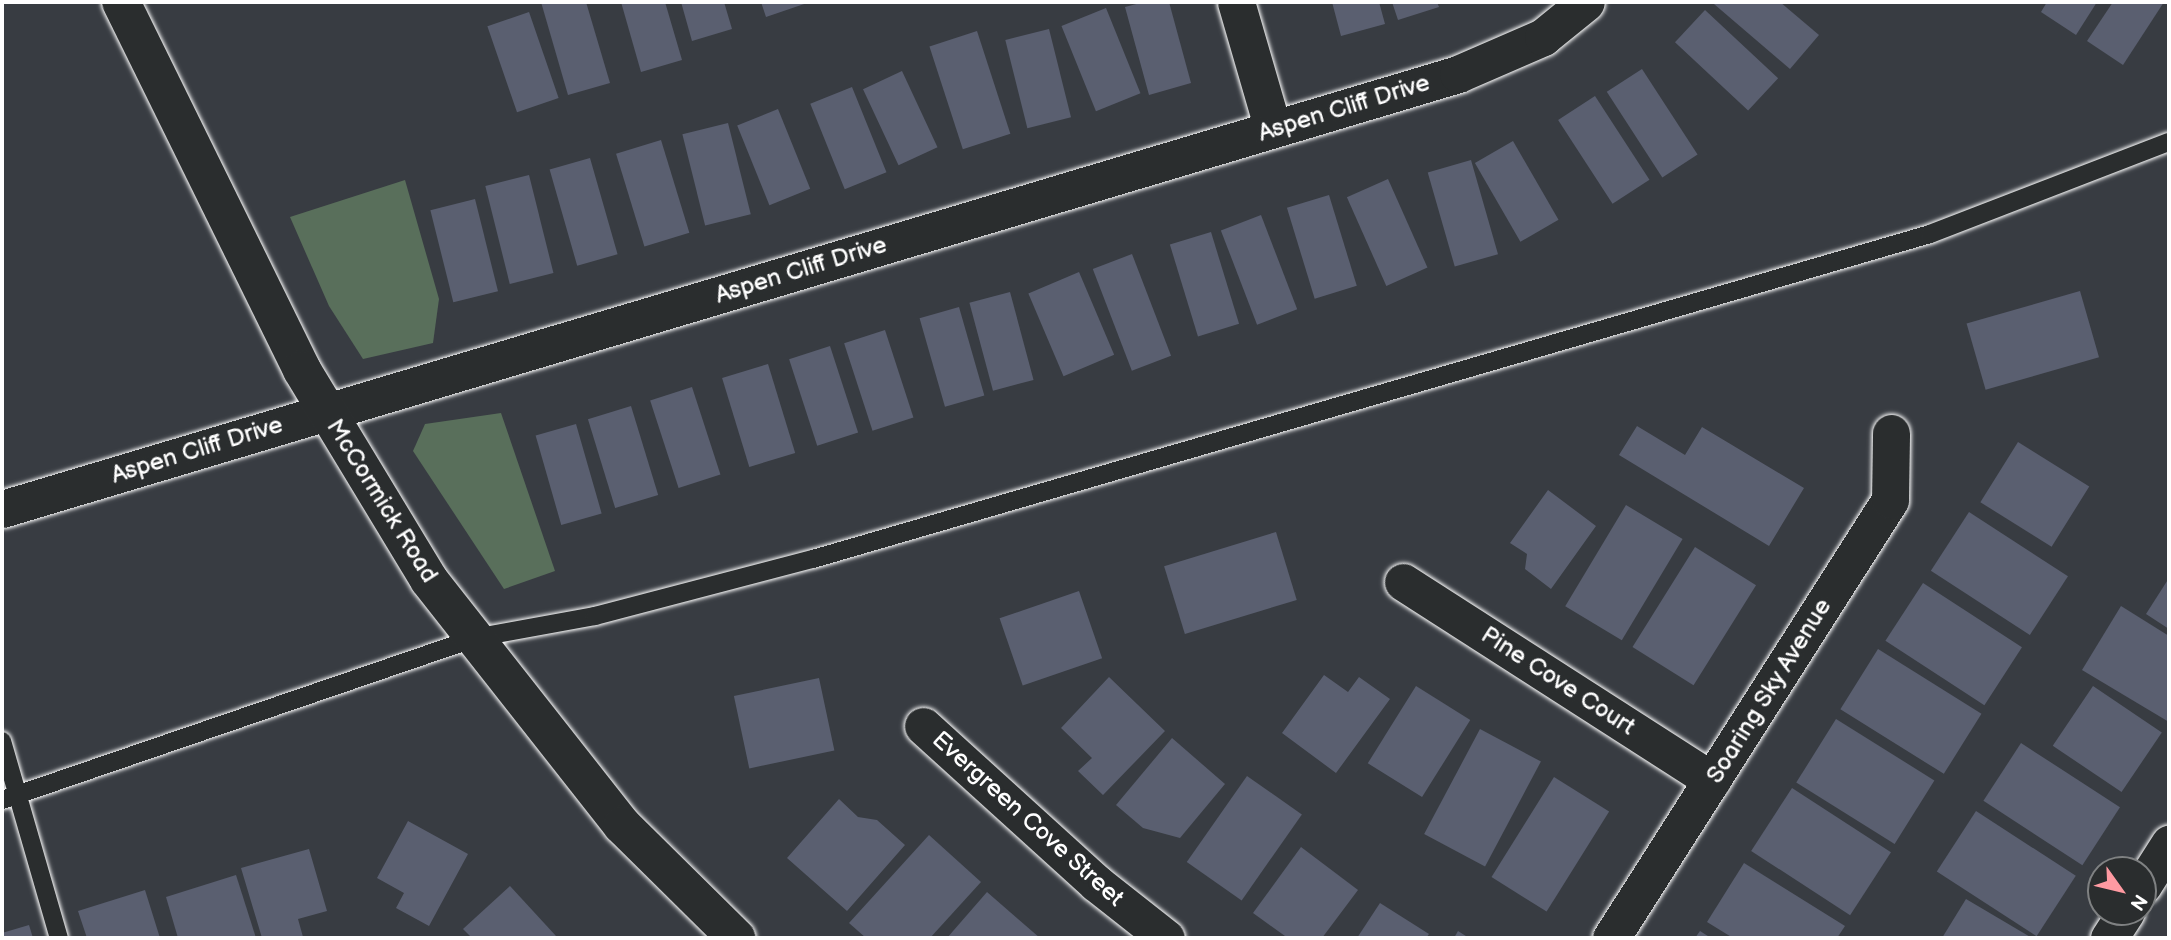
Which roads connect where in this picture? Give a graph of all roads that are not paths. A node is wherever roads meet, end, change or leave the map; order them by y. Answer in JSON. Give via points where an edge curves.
{"nodes":[{"id":1,"x":121,"y":2,"type":"edge"},
{"id":2,"x":1236,"y":2,"type":"edge"},
{"id":3,"x":1586,"y":2,"type":"edge"},
{"id":4,"x":1273,"y":129,"type":"junction"},
{"id":5,"x":2169,"y":142,"type":"edge"},
{"id":6,"x":327,"y":411,"type":"junction"},
{"id":7,"x":1891,"y":433,"type":"dead end"},
{"id":8,"x":2,"y":509,"type":"edge"},
{"id":9,"x":1404,"y":582,"type":"dead end"},
{"id":10,"x":474,"y":638,"type":"junction"},
{"id":11,"x":923,"y":726,"type":"dead end"},
{"id":12,"x":2,"y":741,"type":"edge"},
{"id":13,"x":1712,"y":780,"type":"junction"},
{"id":14,"x":9,"y":798,"type":"edge"},
{"id":15,"x":2169,"y":844,"type":"edge"},
{"id":16,"x":2157,"y":863,"type":"edge"},
{"id":17,"x":59,"y":938,"type":"edge"},
{"id":18,"x":736,"y":938,"type":"edge"},
{"id":19,"x":1166,"y":938,"type":"edge"},
{"id":20,"x":1611,"y":938,"type":"edge"}],
"edges":[{"from":1,"to":6,"type":"street","name":"McCormick Road"},
{"from":2,"to":4,"type":"street"},
{"from":3,"to":4,"type":"street","name":"Aspen Cliff Drive","via":[[1543,37],[1458,74]]},
{"from":4,"to":6,"type":"street","name":"Aspen Cliff Drive"},
{"from":5,"to":10,"type":"lane","via":[[1930,234],[813,559],[595,615]]},
{"from":6,"to":8,"type":"street","name":"Aspen Cliff Drive"},
{"from":6,"to":10,"type":"street","name":"McCormick Road","via":[[429,580]]},
{"from":7,"to":13,"type":"street","name":"Soaring Sky Avenue","via":[[1890,499]]},
{"from":9,"to":13,"type":"street","name":"Pine Cove Court"},
{"from":10,"to":14,"type":"lane"},
{"from":10,"to":18,"type":"street","name":"McCormick Road","via":[[622,825]]},
{"from":11,"to":19,"type":"street","name":"Evergreen Cove Street","via":[[1096,883]]},
{"from":12,"to":14,"type":"lane"},
{"from":13,"to":20,"type":"street","name":"Soaring Sky Avenue"},
{"from":14,"to":17,"type":"lane"},
{"from":15,"to":16,"type":"street"}]}
